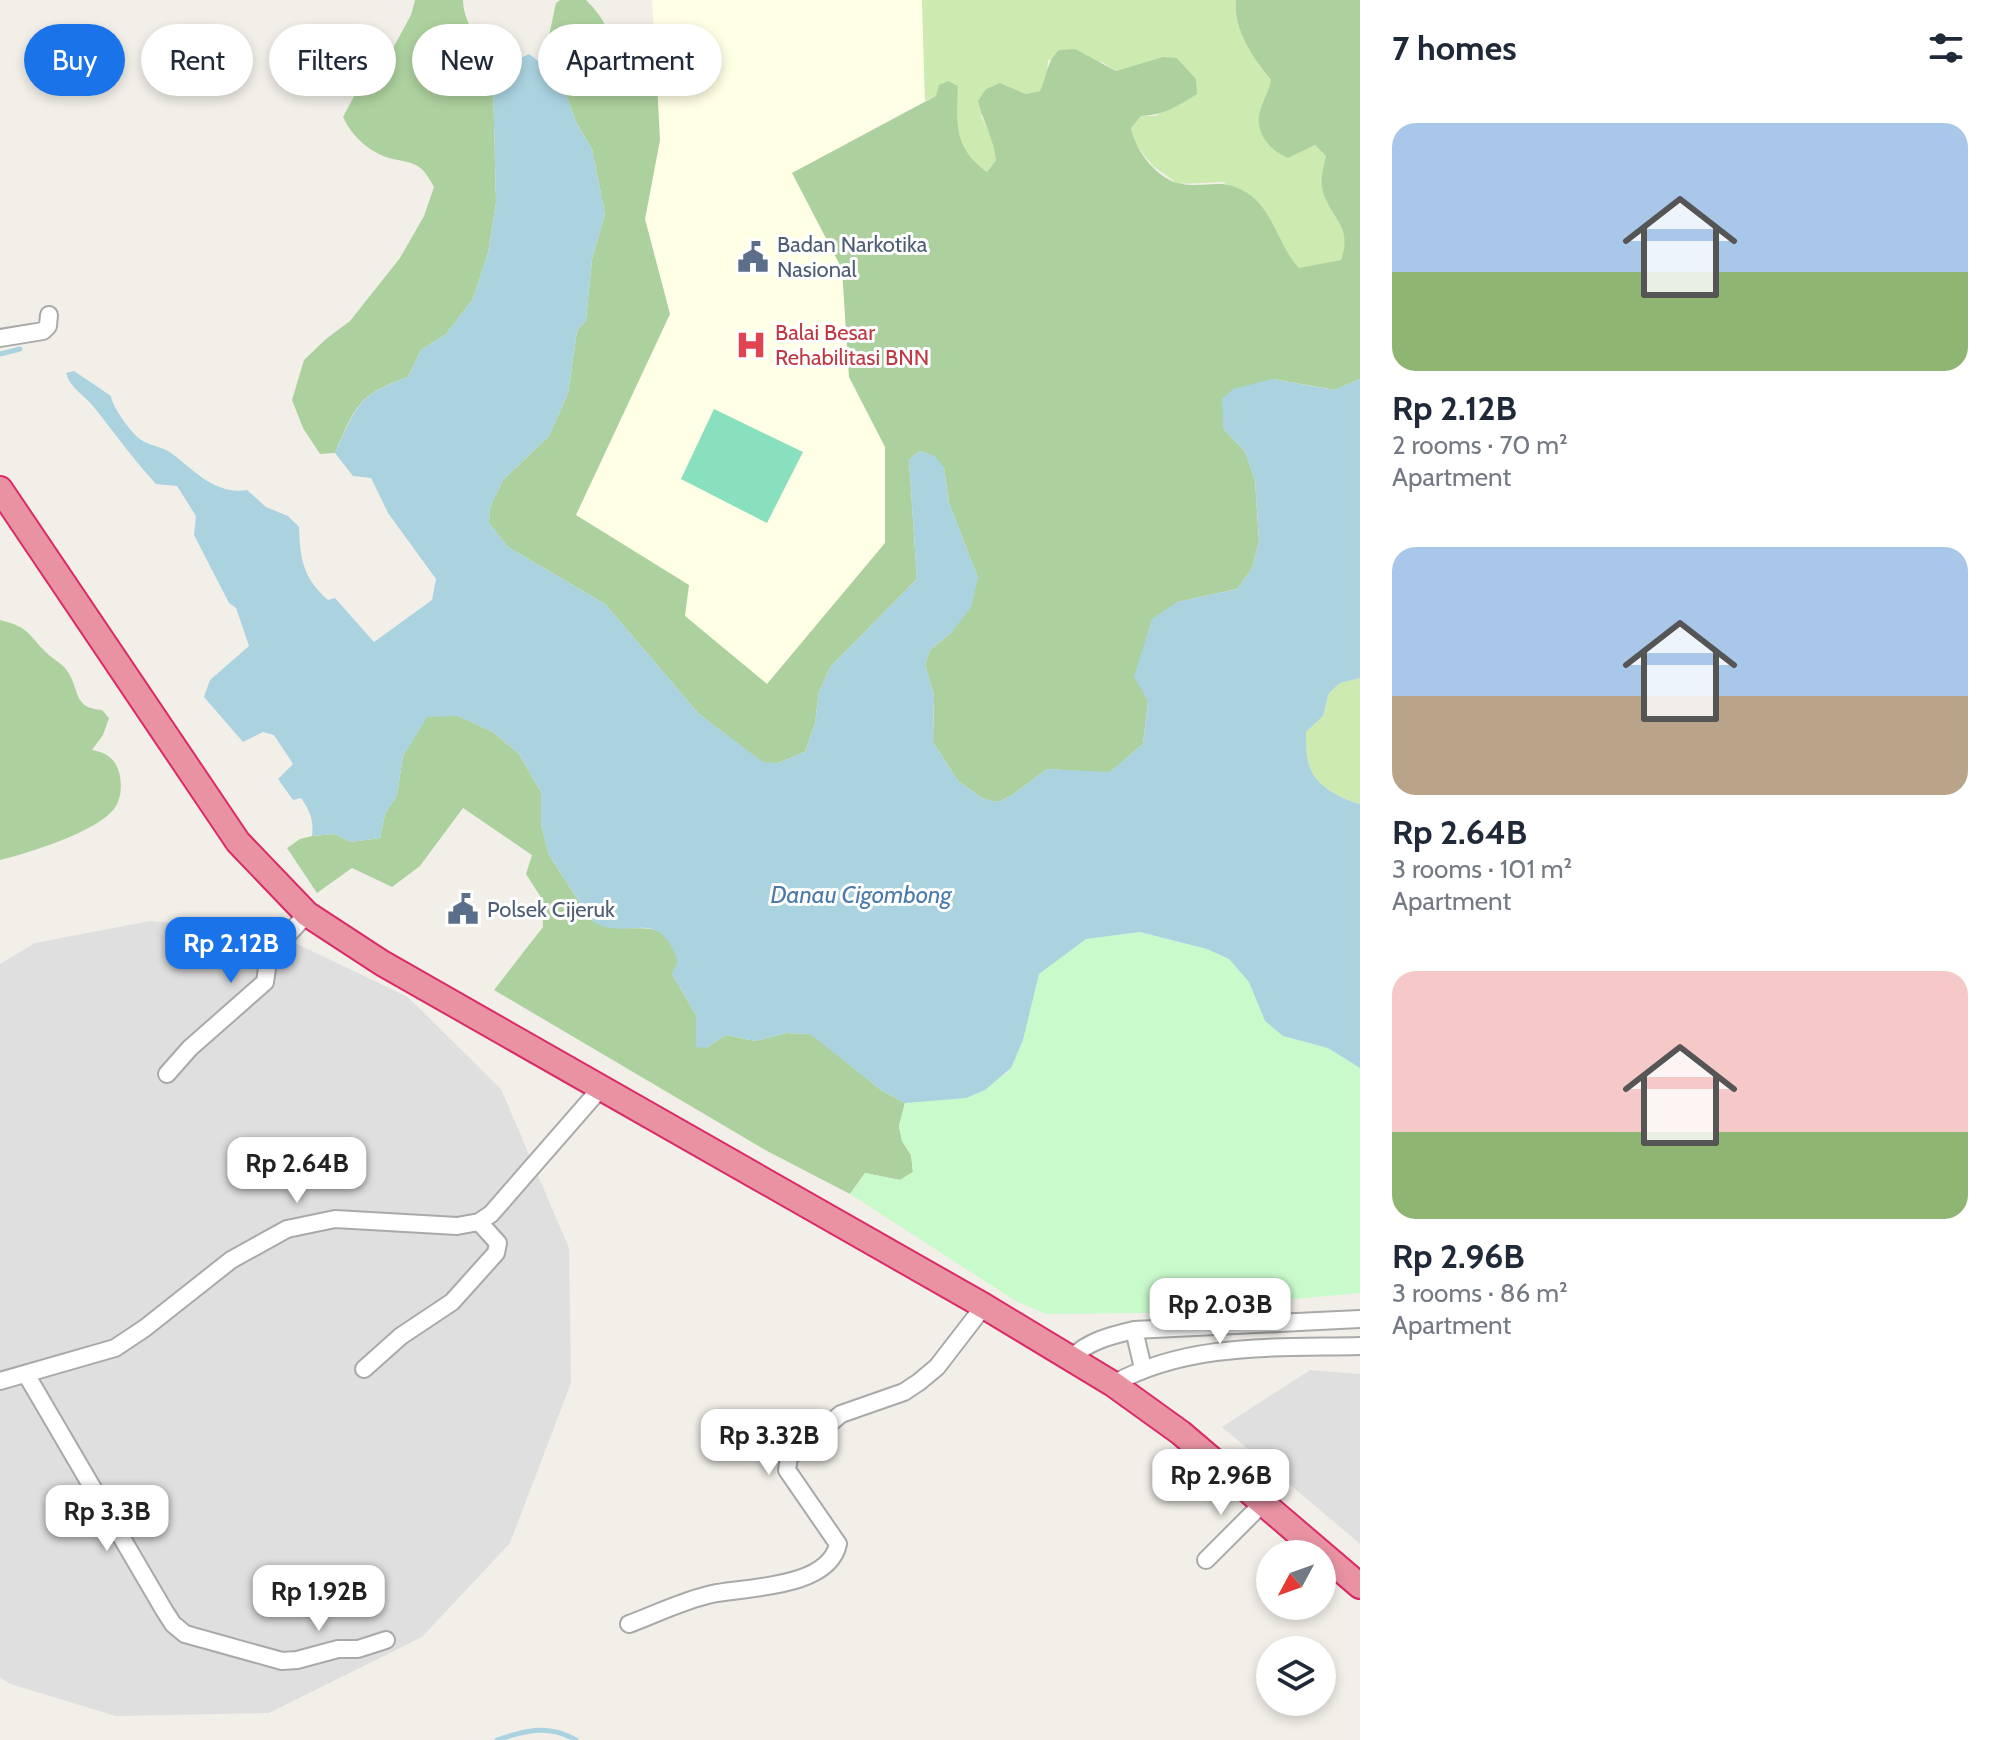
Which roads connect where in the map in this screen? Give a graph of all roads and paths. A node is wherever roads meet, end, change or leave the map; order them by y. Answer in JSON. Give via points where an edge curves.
{"nodes":[{"id":1,"x":49,"y":315,"type":"dead end"},
{"id":2,"x":0,"y":338,"type":"edge"},
{"id":3,"x":0,"y":489,"type":"edge"},
{"id":4,"x":307,"y":914,"type":"junction"},
{"id":5,"x":167,"y":1074,"type":"dead end"},
{"id":6,"x":600,"y":1089,"type":"junction"},
{"id":7,"x":479,"y":1222,"type":"junction"},
{"id":8,"x":984,"y":1306,"type":"junction"},
{"id":9,"x":1360,"y":1319,"type":"edge"},
{"id":10,"x":1198,"y":1327,"type":"junction"},
{"id":11,"x":1134,"y":1330,"type":"junction"},
{"id":12,"x":1360,"y":1346,"type":"edge"},
{"id":13,"x":1200,"y":1353,"type":"junction"},
{"id":14,"x":1071,"y":1358,"type":"junction"},
{"id":15,"x":1143,"y":1368,"type":"junction"},
{"id":16,"x":364,"y":1369,"type":"dead end"},
{"id":17,"x":26,"y":1374,"type":"junction"},
{"id":18,"x":0,"y":1381,"type":"edge"},
{"id":19,"x":1113,"y":1384,"type":"junction"},
{"id":20,"x":1264,"y":1502,"type":"junction"},
{"id":21,"x":1206,"y":1560,"type":"dead end"},
{"id":22,"x":1360,"y":1586,"type":"edge"},
{"id":23,"x":629,"y":1624,"type":"dead end"},
{"id":24,"x":386,"y":1640,"type":"dead end"}],
"edges":[{"from":1,"to":2,"type":"street","via":[[43,331]]},
{"from":3,"to":4,"type":"highway","via":[[238,842]]},
{"from":4,"to":5,"type":"street","via":[[269,955],[265,982]]},
{"from":4,"to":6,"type":"highway"},
{"from":6,"to":7,"type":"street"},
{"from":6,"to":8,"type":"highway"},
{"from":7,"to":16,"type":"street","via":[[498,1243],[496,1253],[452,1302]]},
{"from":7,"to":17,"type":"street","via":[[457,1226],[335,1219],[287,1229],[207,1276],[128,1341]]},
{"from":8,"to":14,"type":"highway"},
{"from":8,"to":23,"type":"street","via":[[919,1382],[841,1414],[789,1457],[787,1470],[838,1544],[829,1563],[790,1581],[703,1597]]},
{"from":9,"to":10,"type":"street"},
{"from":10,"to":11,"type":"street"},
{"from":10,"to":13,"type":"street"},
{"from":11,"to":14,"type":"street","via":[[1098,1339]]},
{"from":11,"to":15,"type":"street"},
{"from":12,"to":13,"type":"street"},
{"from":13,"to":15,"type":"street"},
{"from":14,"to":19,"type":"highway"},
{"from":15,"to":19,"type":"street"},
{"from":17,"to":18,"type":"street"},
{"from":17,"to":24,"type":"street","via":[[164,1610],[185,1634],[282,1661]]},
{"from":19,"to":20,"type":"highway"},
{"from":20,"to":21,"type":"street"},
{"from":20,"to":22,"type":"highway"}]}
